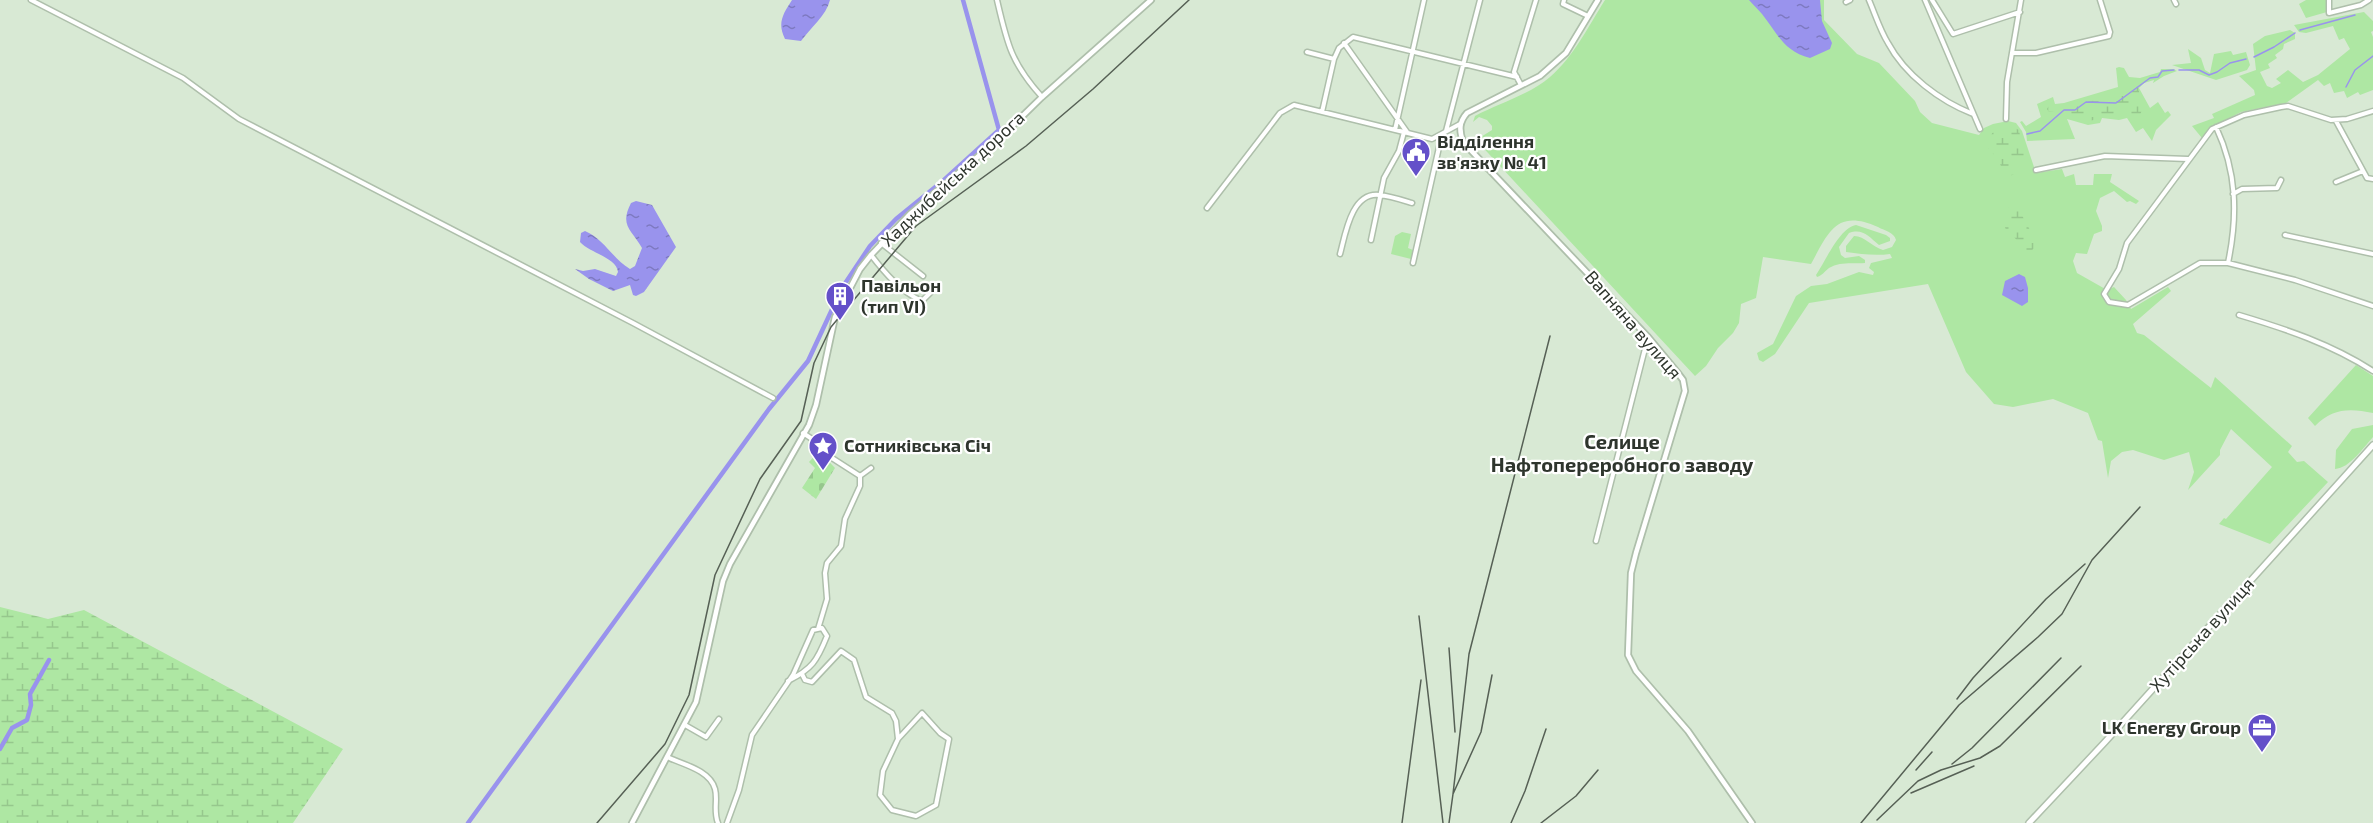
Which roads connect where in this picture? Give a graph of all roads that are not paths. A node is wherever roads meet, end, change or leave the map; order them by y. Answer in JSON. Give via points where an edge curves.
{"nodes":[{"id":1,"x":31,"y":0,"type":"edge"},
{"id":2,"x":997,"y":0,"type":"edge"},
{"id":3,"x":1151,"y":0,"type":"edge"},
{"id":4,"x":1424,"y":0,"type":"edge"},
{"id":5,"x":1480,"y":0,"type":"edge"},
{"id":6,"x":1536,"y":0,"type":"edge"},
{"id":7,"x":1564,"y":0,"type":"edge"},
{"id":8,"x":1598,"y":0,"type":"edge"},
{"id":9,"x":1869,"y":0,"type":"edge"},
{"id":10,"x":1925,"y":0,"type":"edge"},
{"id":11,"x":1932,"y":0,"type":"edge"},
{"id":12,"x":2021,"y":0,"type":"edge"},
{"id":13,"x":2100,"y":0,"type":"edge"},
{"id":14,"x":2329,"y":0,"type":"edge"},
{"id":15,"x":2369,"y":0,"type":"edge"},
{"id":16,"x":2020,"y":12,"type":"junction"},
{"id":17,"x":1588,"y":16,"type":"junction"},
{"id":18,"x":1344,"y":44,"type":"junction"},
{"id":19,"x":1307,"y":52,"type":"dead end"},
{"id":20,"x":1412,"y":52,"type":"junction"},
{"id":21,"x":2013,"y":53,"type":"junction"},
{"id":22,"x":1334,"y":59,"type":"junction"},
{"id":23,"x":1463,"y":64,"type":"junction"},
{"id":24,"x":1517,"y":77,"type":"junction"},
{"id":25,"x":1521,"y":85,"type":"junction"},
{"id":26,"x":1042,"y":96,"type":"junction"},
{"id":27,"x":2373,"y":111,"type":"edge"},
{"id":28,"x":1322,"y":112,"type":"junction"},
{"id":29,"x":1973,"y":114,"type":"junction"},
{"id":30,"x":1397,"y":115,"type":"junction"},
{"id":31,"x":2006,"y":119,"type":"dead end"},
{"id":32,"x":2336,"y":120,"type":"junction"},
{"id":33,"x":1460,"y":124,"type":"junction"},
{"id":34,"x":2216,"y":127,"type":"junction"},
{"id":35,"x":1980,"y":129,"type":"dead end"},
{"id":36,"x":1395,"y":130,"type":"junction"},
{"id":37,"x":1406,"y":132,"type":"junction"},
{"id":38,"x":1444,"y":133,"type":"junction"},
{"id":39,"x":2188,"y":159,"type":"junction"},
{"id":40,"x":2036,"y":170,"type":"dead end"},
{"id":41,"x":2363,"y":171,"type":"junction"},
{"id":42,"x":2373,"y":179,"type":"edge"},
{"id":43,"x":2281,"y":180,"type":"dead end"},
{"id":44,"x":2336,"y":182,"type":"dead end"},
{"id":45,"x":2233,"y":194,"type":"junction"},
{"id":46,"x":1379,"y":195,"type":"junction"},
{"id":47,"x":1412,"y":203,"type":"dead end"},
{"id":48,"x":1207,"y":208,"type":"dead end"},
{"id":49,"x":2285,"y":235,"type":"dead end"},
{"id":50,"x":1371,"y":240,"type":"dead end"},
{"id":51,"x":881,"y":243,"type":"junction"},
{"id":52,"x":1340,"y":254,"type":"dead end"},
{"id":53,"x":2373,"y":254,"type":"edge"},
{"id":54,"x":871,"y":255,"type":"junction"},
{"id":55,"x":1413,"y":263,"type":"dead end"},
{"id":56,"x":2228,"y":263,"type":"junction"},
{"id":57,"x":922,"y":276,"type":"dead end"},
{"id":58,"x":934,"y":289,"type":"dead end"},
{"id":59,"x":2372,"y":304,"type":"edge"},
{"id":60,"x":2239,"y":315,"type":"dead end"},
{"id":61,"x":1648,"y":337,"type":"junction"},
{"id":62,"x":2373,"y":371,"type":"edge"},
{"id":63,"x":773,"y":398,"type":"dead end"},
{"id":64,"x":803,"y":434,"type":"junction"},
{"id":65,"x":2373,"y":445,"type":"edge"},
{"id":66,"x":870,"y":468,"type":"dead end"},
{"id":67,"x":860,"y":476,"type":"junction"},
{"id":68,"x":1596,"y":542,"type":"dead end"},
{"id":69,"x":818,"y":629,"type":"junction"},
{"id":70,"x":802,"y":674,"type":"junction"},
{"id":71,"x":788,"y":681,"type":"junction"},
{"id":72,"x":719,"y":719,"type":"dead end"},
{"id":73,"x":685,"y":725,"type":"junction"},
{"id":74,"x":898,"y":739,"type":"junction"},
{"id":75,"x":667,"y":757,"type":"junction"},
{"id":76,"x":632,"y":823,"type":"edge"},
{"id":77,"x":718,"y":823,"type":"edge"},
{"id":78,"x":727,"y":823,"type":"edge"},
{"id":79,"x":1752,"y":823,"type":"edge"},
{"id":80,"x":2028,"y":823,"type":"edge"}],
"edges":[{"from":1,"to":63,"type":"street","via":[[183,78],[239,119]]},
{"from":2,"to":26,"type":"street","via":[[1012,57]]},
{"from":3,"to":26,"type":"street","name":"Хаджибейська дорога"},
{"from":4,"to":20,"type":"street"},
{"from":5,"to":23,"type":"street"},
{"from":6,"to":24,"type":"street","via":[[1514,72]]},
{"from":7,"to":17,"type":"street","via":[[1563,4]]},
{"from":8,"to":17,"type":"street"},
{"from":9,"to":29,"type":"street","via":[[1887,43],[1901,62],[1952,106]]},
{"from":10,"to":29,"type":"street"},
{"from":11,"to":16,"type":"street","via":[[1953,34]]},
{"from":12,"to":16,"type":"street"},
{"from":13,"to":21,"type":"street","via":[[2109,36],[2036,53]]},
{"from":14,"to":15,"type":"street","via":[[2329,12]]},
{"from":16,"to":21,"type":"street"},
{"from":17,"to":25,"type":"street","via":[[1566,53],[1540,76]]},
{"from":18,"to":20,"type":"street","via":[[1353,37]]},
{"from":18,"to":22,"type":"street"},
{"from":18,"to":30,"type":"street"},
{"from":19,"to":22,"type":"street"},
{"from":20,"to":23,"type":"street"},
{"from":20,"to":30,"type":"street"},
{"from":21,"to":31,"type":"street"},
{"from":22,"to":28,"type":"street"},
{"from":23,"to":24,"type":"street"},
{"from":23,"to":38,"type":"street"},
{"from":24,"to":25,"type":"street"},
{"from":25,"to":33,"type":"street","via":[[1476,107]]},
{"from":26,"to":51,"type":"street","name":"Хаджибейська дорога"},
{"from":27,"to":32,"type":"street"},
{"from":28,"to":36,"type":"street"},
{"from":28,"to":48,"type":"street","via":[[1294,105],[1281,112]]},
{"from":29,"to":35,"type":"street"},
{"from":30,"to":36,"type":"street"},
{"from":30,"to":37,"type":"street"},
{"from":32,"to":34,"type":"street","via":[[2280,106]]},
{"from":32,"to":41,"type":"street"},
{"from":33,"to":38,"type":"street"},
{"from":33,"to":61,"type":"street","name":"Вапняна вулиця","via":[[1463,142]]},
{"from":34,"to":39,"type":"street"},
{"from":34,"to":45,"type":"street","via":[[2226,149]]},
{"from":36,"to":37,"type":"street"},
{"from":37,"to":38,"type":"street","via":[[1432,139]]},
{"from":37,"to":46,"type":"street"},
{"from":38,"to":55,"type":"street"},
{"from":39,"to":40,"type":"street","via":[[2105,156]]},
{"from":39,"to":56,"type":"street","via":[[2127,243],[2119,269],[2104,296],[2109,302],[2128,305],[2200,263]]},
{"from":41,"to":42,"type":"street"},
{"from":41,"to":44,"type":"street"},
{"from":43,"to":45,"type":"street","via":[[2278,187],[2242,189]]},
{"from":45,"to":56,"type":"street","via":[[2235,222]]},
{"from":46,"to":47,"type":"street"},
{"from":46,"to":50,"type":"street"},
{"from":46,"to":52,"type":"street","via":[[1355,207]]},
{"from":49,"to":53,"type":"street"},
{"from":51,"to":54,"type":"street","name":"Хаджибейська дорога"},
{"from":51,"to":57,"type":"street"},
{"from":54,"to":58,"type":"street","via":[[914,298],[922,301]]},
{"from":54,"to":64,"type":"street","name":"Хаджибейська дорога","via":[[835,317],[816,405]]},
{"from":56,"to":59,"type":"street"},
{"from":60,"to":62,"type":"street","via":[[2298,333]]},
{"from":61,"to":68,"type":"street"},
{"from":61,"to":79,"type":"street","name":"Вапняна вулиця","via":[[1683,380],[1685,391],[1633,563],[1628,655],[1635,671],[1688,731]]},
{"from":64,"to":67,"type":"street"},
{"from":64,"to":73,"type":"street","name":"Хаджибейська дорога","via":[[723,581],[700,689]]},
{"from":65,"to":80,"type":"main road","name":"Хутірська вулиця"},
{"from":66,"to":67,"type":"street"},
{"from":67,"to":69,"type":"street","via":[[860,486],[845,519],[841,546],[827,563],[827,599]]},
{"from":69,"to":70,"type":"street","via":[[822,628],[826,636],[820,653]]},
{"from":69,"to":71,"type":"street","via":[[813,630]]},
{"from":70,"to":71,"type":"street"},
{"from":70,"to":74,"type":"street","via":[[812,682],[841,651],[847,654],[854,660],[866,698],[892,713]]},
{"from":71,"to":78,"type":"street","via":[[752,735]]},
{"from":72,"to":73,"type":"street","via":[[706,737]]},
{"from":73,"to":75,"type":"street","name":"Хаджибейська дорога"},
{"from":74,"to":74,"type":"street","via":[[883,771],[880,795],[892,810],[916,816],[936,805],[949,739],[922,713]]},
{"from":75,"to":76,"type":"street","name":"Хаджибейська дорога"},
{"from":75,"to":77,"type":"street","via":[[710,780],[715,789]]}]}
